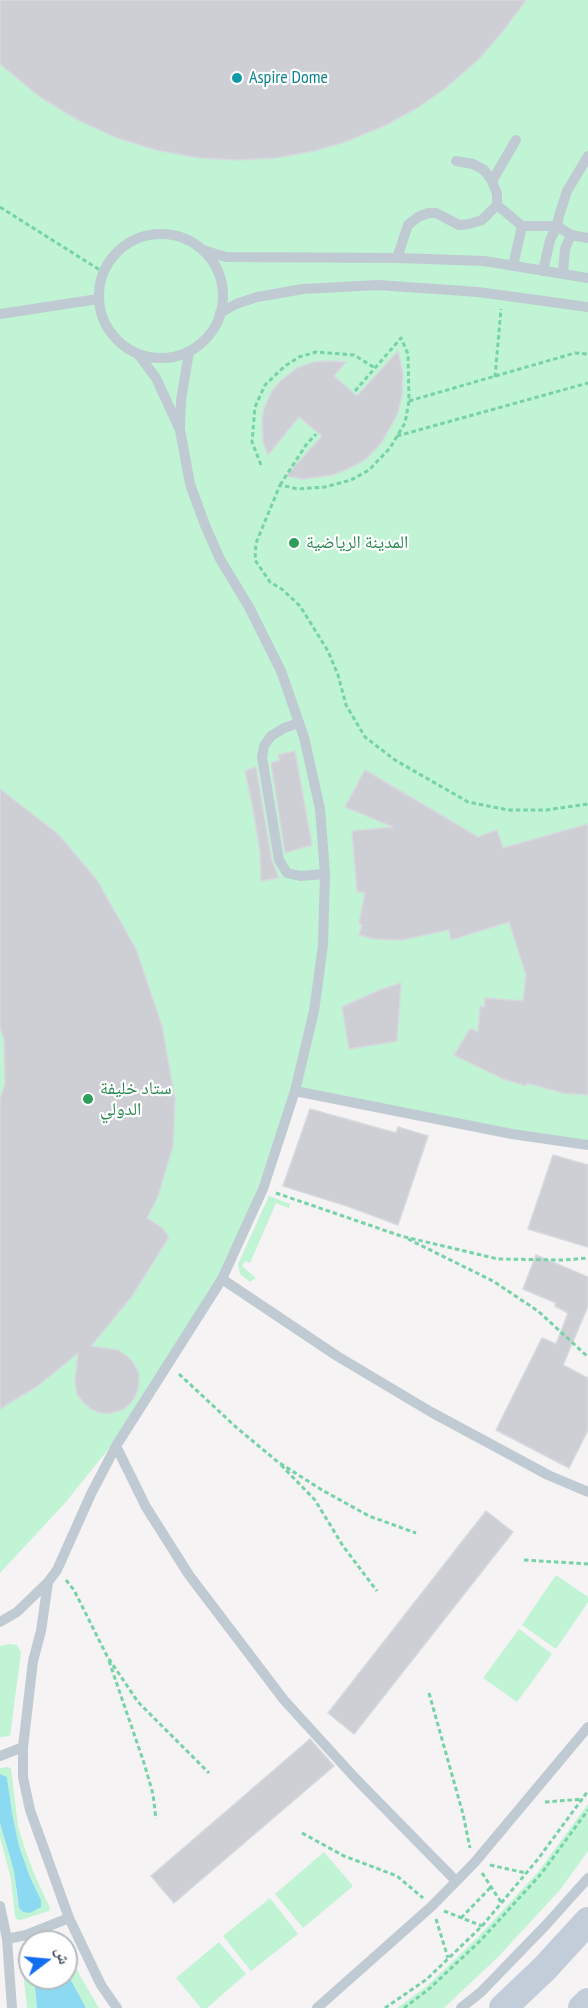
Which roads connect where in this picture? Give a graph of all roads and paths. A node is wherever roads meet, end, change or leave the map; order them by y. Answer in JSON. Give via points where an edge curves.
{"nodes":[{"id":1,"x":516,"y":140,"type":"dead end"},
{"id":2,"x":588,"y":156,"type":"edge"},
{"id":3,"x":456,"y":161,"type":"dead end"},
{"id":4,"x":492,"y":181,"type":"junction"},
{"id":5,"x":497,"y":205,"type":"junction"},
{"id":6,"x":0,"y":207,"type":"edge"},
{"id":7,"x":522,"y":226,"type":"junction"},
{"id":8,"x":557,"y":226,"type":"junction"},
{"id":9,"x":571,"y":235,"type":"junction"},
{"id":10,"x":588,"y":238,"type":"edge"},
{"id":11,"x":203,"y":250,"type":"junction"},
{"id":12,"x":397,"y":258,"type":"junction"},
{"id":13,"x":513,"y":266,"type":"junction"},
{"id":14,"x":543,"y":271,"type":"junction"},
{"id":15,"x":103,"y":272,"type":"junction"},
{"id":16,"x":563,"y":272,"type":"junction"},
{"id":17,"x":588,"y":278,"type":"edge"},
{"id":18,"x":99,"y":299,"type":"junction"},
{"id":19,"x":588,"y":307,"type":"edge"},
{"id":20,"x":220,"y":313,"type":"junction"},
{"id":21,"x":0,"y":314,"type":"edge"},
{"id":22,"x":500,"y":317,"type":"dead end"},
{"id":23,"x":189,"y":352,"type":"junction"},
{"id":24,"x":138,"y":354,"type":"junction"},
{"id":25,"x":588,"y":354,"type":"edge"},
{"id":26,"x":375,"y":368,"type":"junction"},
{"id":27,"x":495,"y":377,"type":"junction"},
{"id":28,"x":588,"y":383,"type":"edge"},
{"id":29,"x":355,"y":391,"type":"dead end"},
{"id":30,"x":409,"y":401,"type":"junction"},
{"id":31,"x":180,"y":430,"type":"junction"},
{"id":32,"x":316,"y":434,"type":"dead end"},
{"id":33,"x":397,"y":436,"type":"junction"},
{"id":34,"x":261,"y":465,"type":"dead end"},
{"id":35,"x":280,"y":485,"type":"junction"},
{"id":36,"x":299,"y":723,"type":"junction"},
{"id":37,"x":588,"y":804,"type":"edge"},
{"id":38,"x":325,"y":874,"type":"junction"},
{"id":39,"x":295,"y":1091,"type":"junction"},
{"id":40,"x":588,"y":1145,"type":"edge"},
{"id":41,"x":262,"y":1189,"type":"junction"},
{"id":42,"x":401,"y":1236,"type":"junction"},
{"id":43,"x":588,"y":1258,"type":"edge"},
{"id":44,"x":222,"y":1279,"type":"junction"},
{"id":45,"x":588,"y":1357,"type":"edge"},
{"id":46,"x":169,"y":1365,"type":"junction"},
{"id":47,"x":116,"y":1446,"type":"junction"},
{"id":48,"x":278,"y":1462,"type":"junction"},
{"id":49,"x":588,"y":1492,"type":"edge"},
{"id":50,"x":416,"y":1533,"type":"dead end"},
{"id":51,"x":524,"y":1560,"type":"dead end"},
{"id":52,"x":588,"y":1564,"type":"edge"},
{"id":53,"x":57,"y":1570,"type":"junction"},
{"id":54,"x":48,"y":1582,"type":"junction"},
{"id":55,"x":377,"y":1591,"type":"dead end"},
{"id":56,"x":0,"y":1623,"type":"edge"},
{"id":57,"x":107,"y":1656,"type":"junction"},
{"id":58,"x":429,"y":1693,"type":"dead end"},
{"id":59,"x":588,"y":1727,"type":"edge"},
{"id":60,"x":22,"y":1747,"type":"junction"},
{"id":61,"x":0,"y":1756,"type":"edge"},
{"id":62,"x":209,"y":1773,"type":"dead end"},
{"id":63,"x":588,"y":1791,"type":"edge"},
{"id":64,"x":583,"y":1799,"type":"junction"},
{"id":65,"x":525,"y":1803,"type":"junction"},
{"id":66,"x":588,"y":1810,"type":"edge"},
{"id":67,"x":156,"y":1819,"type":"dead end"},
{"id":68,"x":302,"y":1833,"type":"dead end"},
{"id":69,"x":475,"y":1862,"type":"junction"},
{"id":70,"x":526,"y":1873,"type":"junction"},
{"id":71,"x":588,"y":1878,"type":"edge"},
{"id":72,"x":456,"y":1881,"type":"junction"},
{"id":73,"x":491,"y":1887,"type":"junction"},
{"id":74,"x":501,"y":1902,"type":"junction"},
{"id":75,"x":0,"y":1906,"type":"edge"},
{"id":76,"x":432,"y":1906,"type":"junction"},
{"id":77,"x":69,"y":1918,"type":"junction"},
{"id":78,"x":460,"y":1919,"type":"junction"},
{"id":79,"x":588,"y":1921,"type":"edge"},
{"id":80,"x":482,"y":1926,"type":"junction"},
{"id":81,"x":7,"y":1939,"type":"junction"},
{"id":82,"x":448,"y":1958,"type":"junction"},
{"id":83,"x":588,"y":2002,"type":"edge"},
{"id":84,"x":12,"y":2008,"type":"edge"},
{"id":85,"x":117,"y":2008,"type":"edge"},
{"id":86,"x":317,"y":2008,"type":"edge"},
{"id":87,"x":385,"y":2008,"type":"edge"},
{"id":88,"x":404,"y":2008,"type":"edge"},
{"id":89,"x":461,"y":2008,"type":"edge"},
{"id":90,"x":503,"y":2008,"type":"edge"},
{"id":91,"x":582,"y":2008,"type":"edge"}],
"edges":[{"from":1,"to":4,"type":"lane"},
{"from":2,"to":8,"type":"lane","via":[[567,191]]},
{"from":3,"to":4,"type":"lane","via":[[484,170]]},
{"from":4,"to":5,"type":"lane"},
{"from":5,"to":7,"type":"lane"},
{"from":5,"to":12,"type":"lane","via":[[482,220],[469,224],[459,225],[436,213],[418,217],[408,225]]},
{"from":6,"to":15,"type":"path"},
{"from":7,"to":8,"type":"lane"},
{"from":7,"to":13,"type":"lane"},
{"from":8,"to":9,"type":"lane"},
{"from":8,"to":14,"type":"lane"},
{"from":9,"to":10,"type":"lane"},
{"from":9,"to":16,"type":"lane"},
{"from":11,"to":12,"type":"lane","via":[[226,257]]},
{"from":11,"to":15,"type":"lane","via":[[183,238],[159,234],[136,239],[117,252]]},
{"from":11,"to":20,"type":"lane","via":[[216,269],[222,291]]},
{"from":12,"to":13,"type":"lane"},
{"from":13,"to":14,"type":"lane"},
{"from":14,"to":16,"type":"lane"},
{"from":15,"to":18,"type":"lane"},
{"from":16,"to":17,"type":"lane"},
{"from":18,"to":21,"type":"lane"},
{"from":18,"to":24,"type":"lane","via":[[110,332]]},
{"from":19,"to":20,"type":"lane","via":[[478,292],[378,285],[257,297]]},
{"from":20,"to":23,"type":"lane","via":[[214,329]]},
{"from":22,"to":27,"type":"path"},
{"from":23,"to":24,"type":"lane","via":[[172,358]]},
{"from":23,"to":31,"type":"lane"},
{"from":24,"to":31,"type":"lane","via":[[156,378]]},
{"from":25,"to":27,"type":"path","via":[[575,353]]},
{"from":26,"to":29,"type":"path"},
{"from":26,"to":30,"type":"path","via":[[401,338],[408,354]]},
{"from":26,"to":34,"type":"path","via":[[354,355],[316,352],[285,366],[265,385],[255,407],[252,442]]},
{"from":27,"to":30,"type":"path"},
{"from":28,"to":33,"type":"path"},
{"from":30,"to":33,"type":"path","via":[[405,423]]},
{"from":31,"to":36,"type":"lane","via":[[190,484],[205,525],[281,671]]},
{"from":32,"to":35,"type":"path"},
{"from":33,"to":35,"type":"path","via":[[369,470],[351,480],[298,489]]},
{"from":35,"to":37,"type":"path","via":[[256,543],[255,560],[270,582],[300,606],[328,651],[346,705],[365,737],[395,760],[468,802],[508,810]]},
{"from":36,"to":38,"type":"lane","via":[[320,809]]},
{"from":36,"to":38,"type":"lane","via":[[271,736],[262,757],[279,860],[287,873]]},
{"from":38,"to":39,"type":"lane","via":[[323,945],[314,1011]]},
{"from":39,"to":40,"type":"lane"},
{"from":39,"to":41,"type":"lane"},
{"from":41,"to":42,"type":"path"},
{"from":41,"to":44,"type":"lane"},
{"from":42,"to":43,"type":"path","via":[[498,1259]]},
{"from":42,"to":45,"type":"path","via":[[493,1281],[538,1311]]},
{"from":44,"to":46,"type":"lane"},
{"from":44,"to":49,"type":"lane","via":[[433,1414]]},
{"from":46,"to":47,"type":"lane"},
{"from":46,"to":48,"type":"path"},
{"from":47,"to":53,"type":"lane"},
{"from":47,"to":72,"type":"lane","via":[[146,1507],[189,1575],[278,1692]]},
{"from":48,"to":50,"type":"path","via":[[369,1516]]},
{"from":48,"to":55,"type":"path","via":[[315,1500]]},
{"from":51,"to":52,"type":"path"},
{"from":53,"to":54,"type":"lane"},
{"from":53,"to":57,"type":"path","via":[[74,1590]]},
{"from":54,"to":56,"type":"lane"},
{"from":54,"to":60,"type":"lane"},
{"from":57,"to":62,"type":"path","via":[[138,1702]]},
{"from":57,"to":67,"type":"path","via":[[144,1763]]},
{"from":58,"to":69,"type":"path"},
{"from":59,"to":65,"type":"lane"},
{"from":60,"to":61,"type":"lane"},
{"from":60,"to":77,"type":"lane","via":[[30,1810]]},
{"from":63,"to":64,"type":"path"},
{"from":64,"to":65,"type":"path"},
{"from":64,"to":70,"type":"path"},
{"from":65,"to":69,"type":"lane"},
{"from":66,"to":88,"type":"path","via":[[541,1874],[481,1940]]},
{"from":68,"to":76,"type":"path","via":[[344,1856],[397,1876]]},
{"from":69,"to":70,"type":"path"},
{"from":69,"to":72,"type":"lane"},
{"from":69,"to":73,"type":"path"},
{"from":70,"to":74,"type":"path"},
{"from":71,"to":89,"type":"lane"},
{"from":72,"to":76,"type":"lane"},
{"from":73,"to":74,"type":"path"},
{"from":73,"to":78,"type":"path"},
{"from":74,"to":80,"type":"path"},
{"from":75,"to":81,"type":"lane"},
{"from":76,"to":78,"type":"path"},
{"from":76,"to":82,"type":"path"},
{"from":76,"to":86,"type":"lane"},
{"from":77,"to":81,"type":"lane"},
{"from":77,"to":85,"type":"lane","via":[[101,1985]]},
{"from":78,"to":80,"type":"path"},
{"from":79,"to":90,"type":"main road"},
{"from":80,"to":82,"type":"path"},
{"from":81,"to":84,"type":"lane"},
{"from":82,"to":87,"type":"path","via":[[427,1979]]},
{"from":83,"to":91,"type":"main road"}]}
